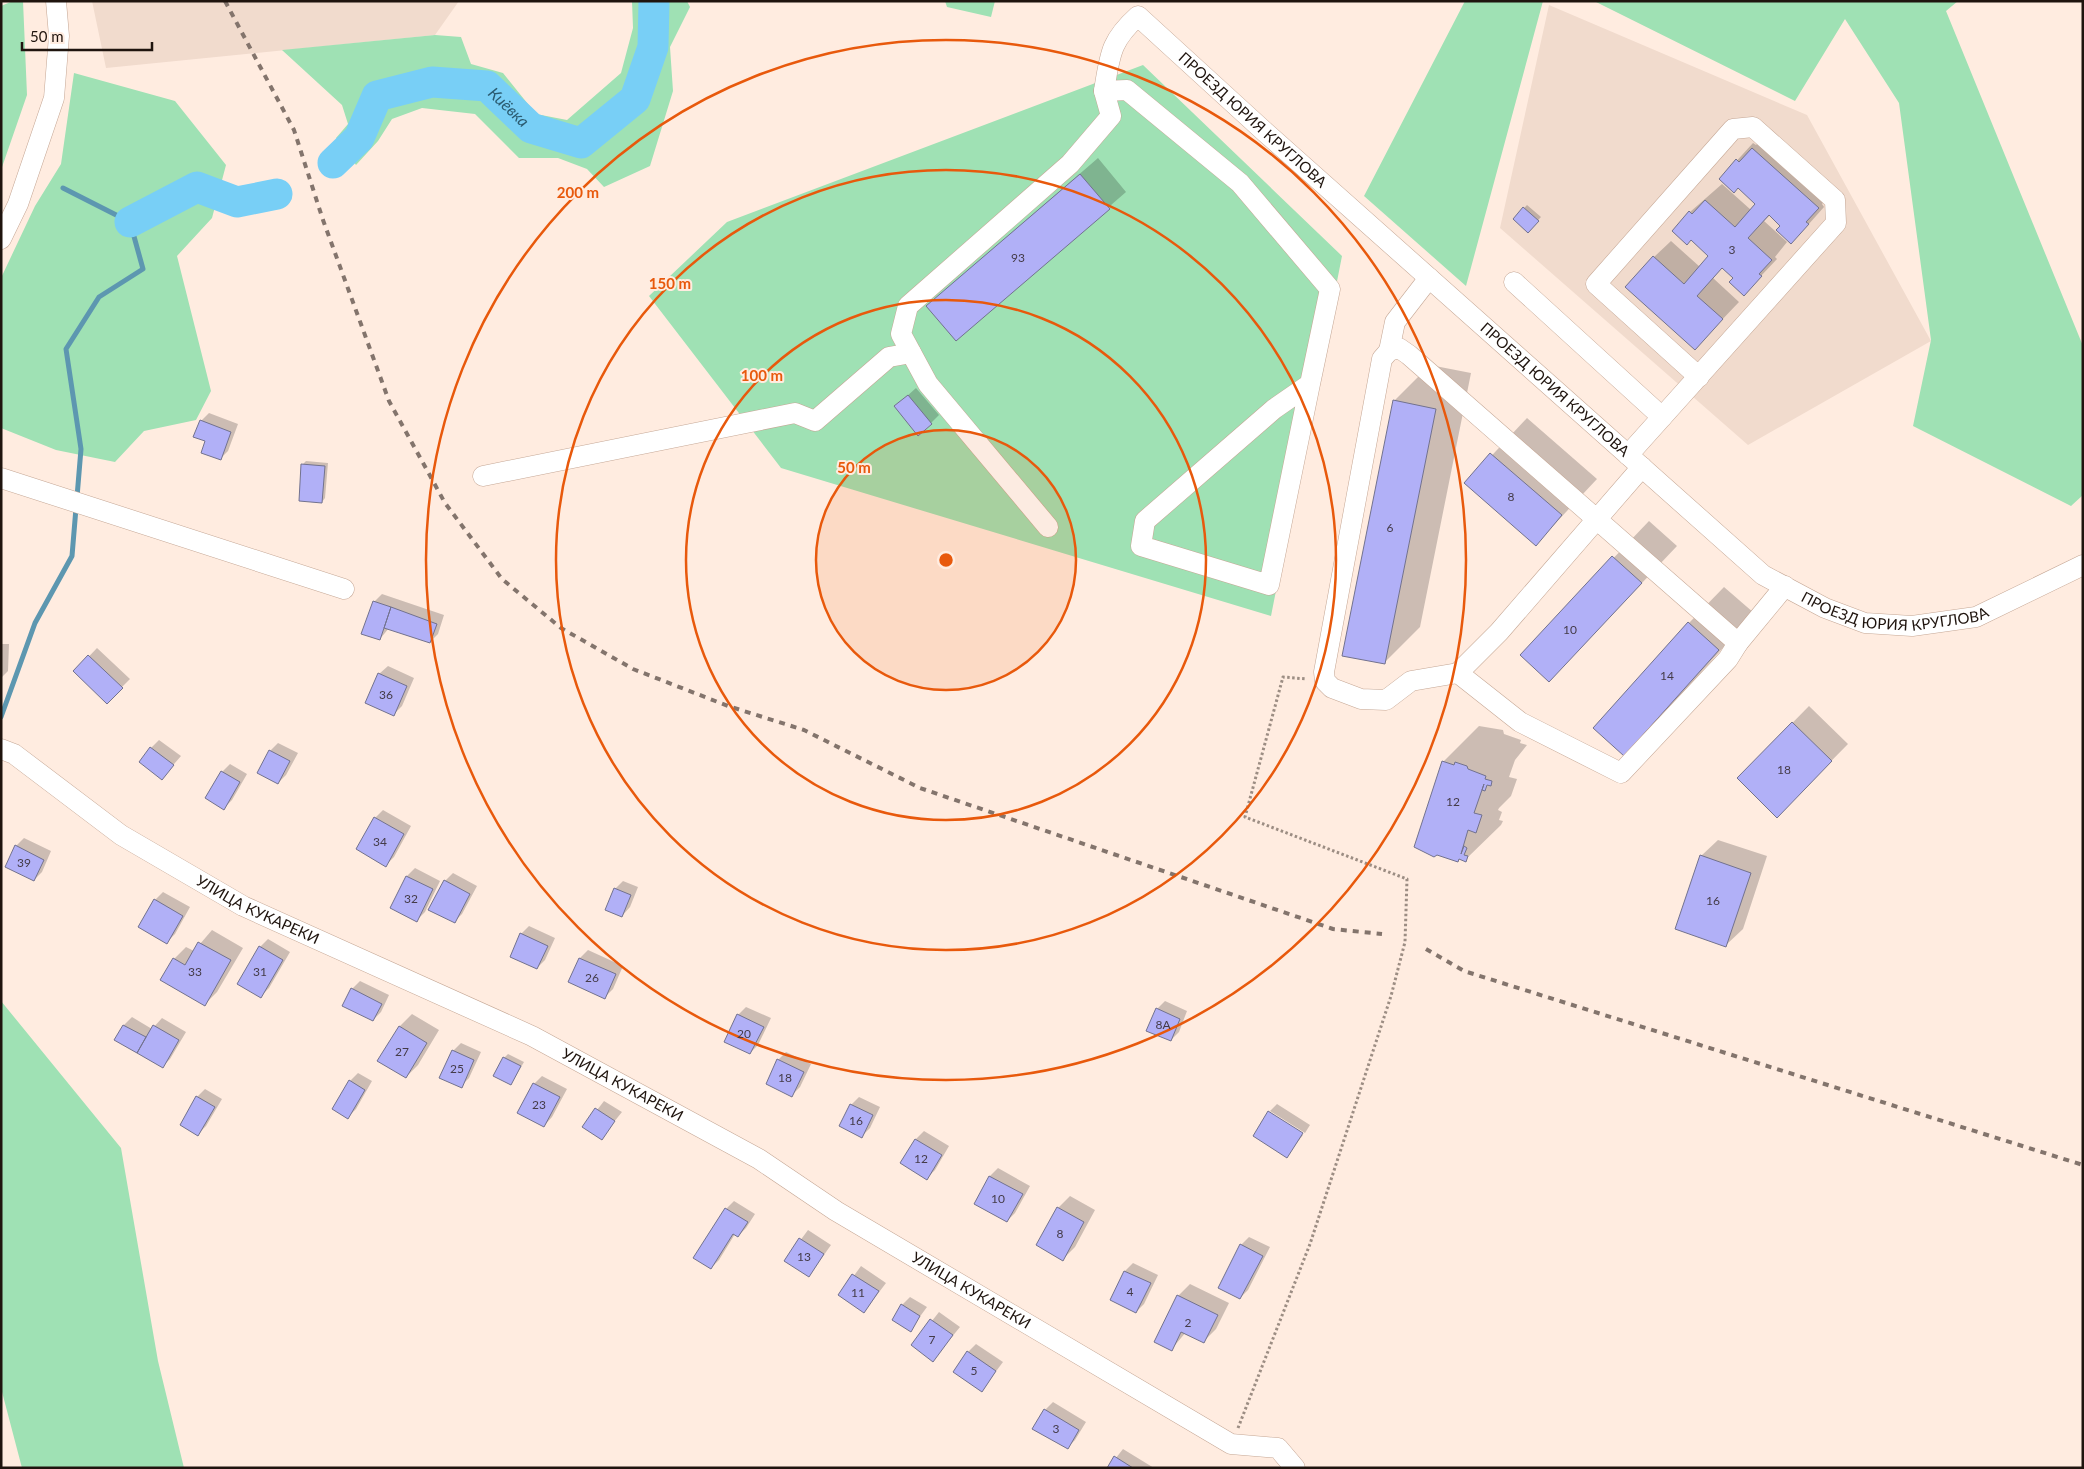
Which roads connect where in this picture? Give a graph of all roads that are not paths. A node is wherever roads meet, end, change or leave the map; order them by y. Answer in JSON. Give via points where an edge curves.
{"nodes":[{"id":1,"x":56,"y":1,"type":"edge"},
{"id":2,"x":1104,"y":91,"type":"junction"},
{"id":3,"x":1,"y":239,"type":"edge"},
{"id":4,"x":1429,"y":278,"type":"junction"},
{"id":5,"x":1514,"y":282,"type":"dead end"},
{"id":6,"x":1389,"y":351,"type":"junction"},
{"id":7,"x":911,"y":353,"type":"junction"},
{"id":8,"x":1699,"y":377,"type":"junction"},
{"id":9,"x":1310,"y":384,"type":"junction"},
{"id":10,"x":1662,"y":417,"type":"junction"},
{"id":11,"x":1635,"y":461,"type":"junction"},
{"id":12,"x":484,"y":476,"type":"dead end"},
{"id":13,"x":1,"y":478,"type":"edge"},
{"id":14,"x":1598,"y":520,"type":"junction"},
{"id":15,"x":1048,"y":527,"type":"dead end"},
{"id":16,"x":2083,"y":565,"type":"edge"},
{"id":17,"x":1785,"y":586,"type":"junction"},
{"id":18,"x":344,"y":589,"type":"dead end"},
{"id":19,"x":1738,"y":643,"type":"junction"},
{"id":20,"x":1458,"y":673,"type":"junction"},
{"id":21,"x":7,"y":752,"type":"edge"},
{"id":22,"x":1295,"y":1468,"type":"edge"}],
"edges":[{"from":1,"to":3,"type":"street","via":[[59,36],[54,98],[18,204]]},
{"from":2,"to":4,"type":"street","name":"ПРОЕЗД ЮРИЯ КРУГЛОВА","via":[[1109,57],[1121,31],[1138,16]]},
{"from":2,"to":7,"type":"street","via":[[1111,116],[1070,164],[908,306],[901,334]]},
{"from":2,"to":9,"type":"street","via":[[1127,90],[1240,183],[1330,289]]},
{"from":4,"to":6,"type":"street","via":[[1395,322]]},
{"from":4,"to":11,"type":"street","name":"ПРОЕЗД ЮРИЯ КРУГЛОВА"},
{"from":5,"to":10,"type":"street"},
{"from":6,"to":14,"type":"street","via":[[1399,348],[1409,355]]},
{"from":6,"to":20,"type":"street","via":[[1382,359],[1324,672],[1325,681],[1332,688],[1361,699],[1386,700],[1411,682]]},
{"from":7,"to":12,"type":"street","via":[[889,358],[814,421],[795,412]]},
{"from":7,"to":15,"type":"street","via":[[928,384]]},
{"from":8,"to":8,"type":"street","via":[[1836,223],[1835,200],[1753,127],[1733,129],[1596,284]]},
{"from":8,"to":10,"type":"street"},
{"from":9,"to":9,"type":"street","via":[[1269,585],[1141,546],[1145,521],[1274,409]]},
{"from":10,"to":11,"type":"street"},
{"from":11,"to":14,"type":"street"},
{"from":11,"to":17,"type":"street","name":"ПРОЕЗД ЮРИЯ КРУГЛОВА","via":[[1763,575]]},
{"from":13,"to":18,"type":"street"},
{"from":14,"to":19,"type":"street"},
{"from":14,"to":20,"type":"street","via":[[1499,632]]},
{"from":16,"to":17,"type":"street","name":"ПРОЕЗД ЮРИЯ КРУГЛОВА","via":[[1976,617],[1912,626],[1865,623],[1825,608]]},
{"from":17,"to":19,"type":"street"},
{"from":19,"to":20,"type":"street","via":[[1728,658],[1621,773],[1520,722]]},
{"from":21,"to":22,"type":"street","name":"УЛИЦА КУКАРЕКИ","via":[[120,835],[243,906],[532,1036],[759,1159],[836,1211],[1231,1444],[1278,1448]]}]}
